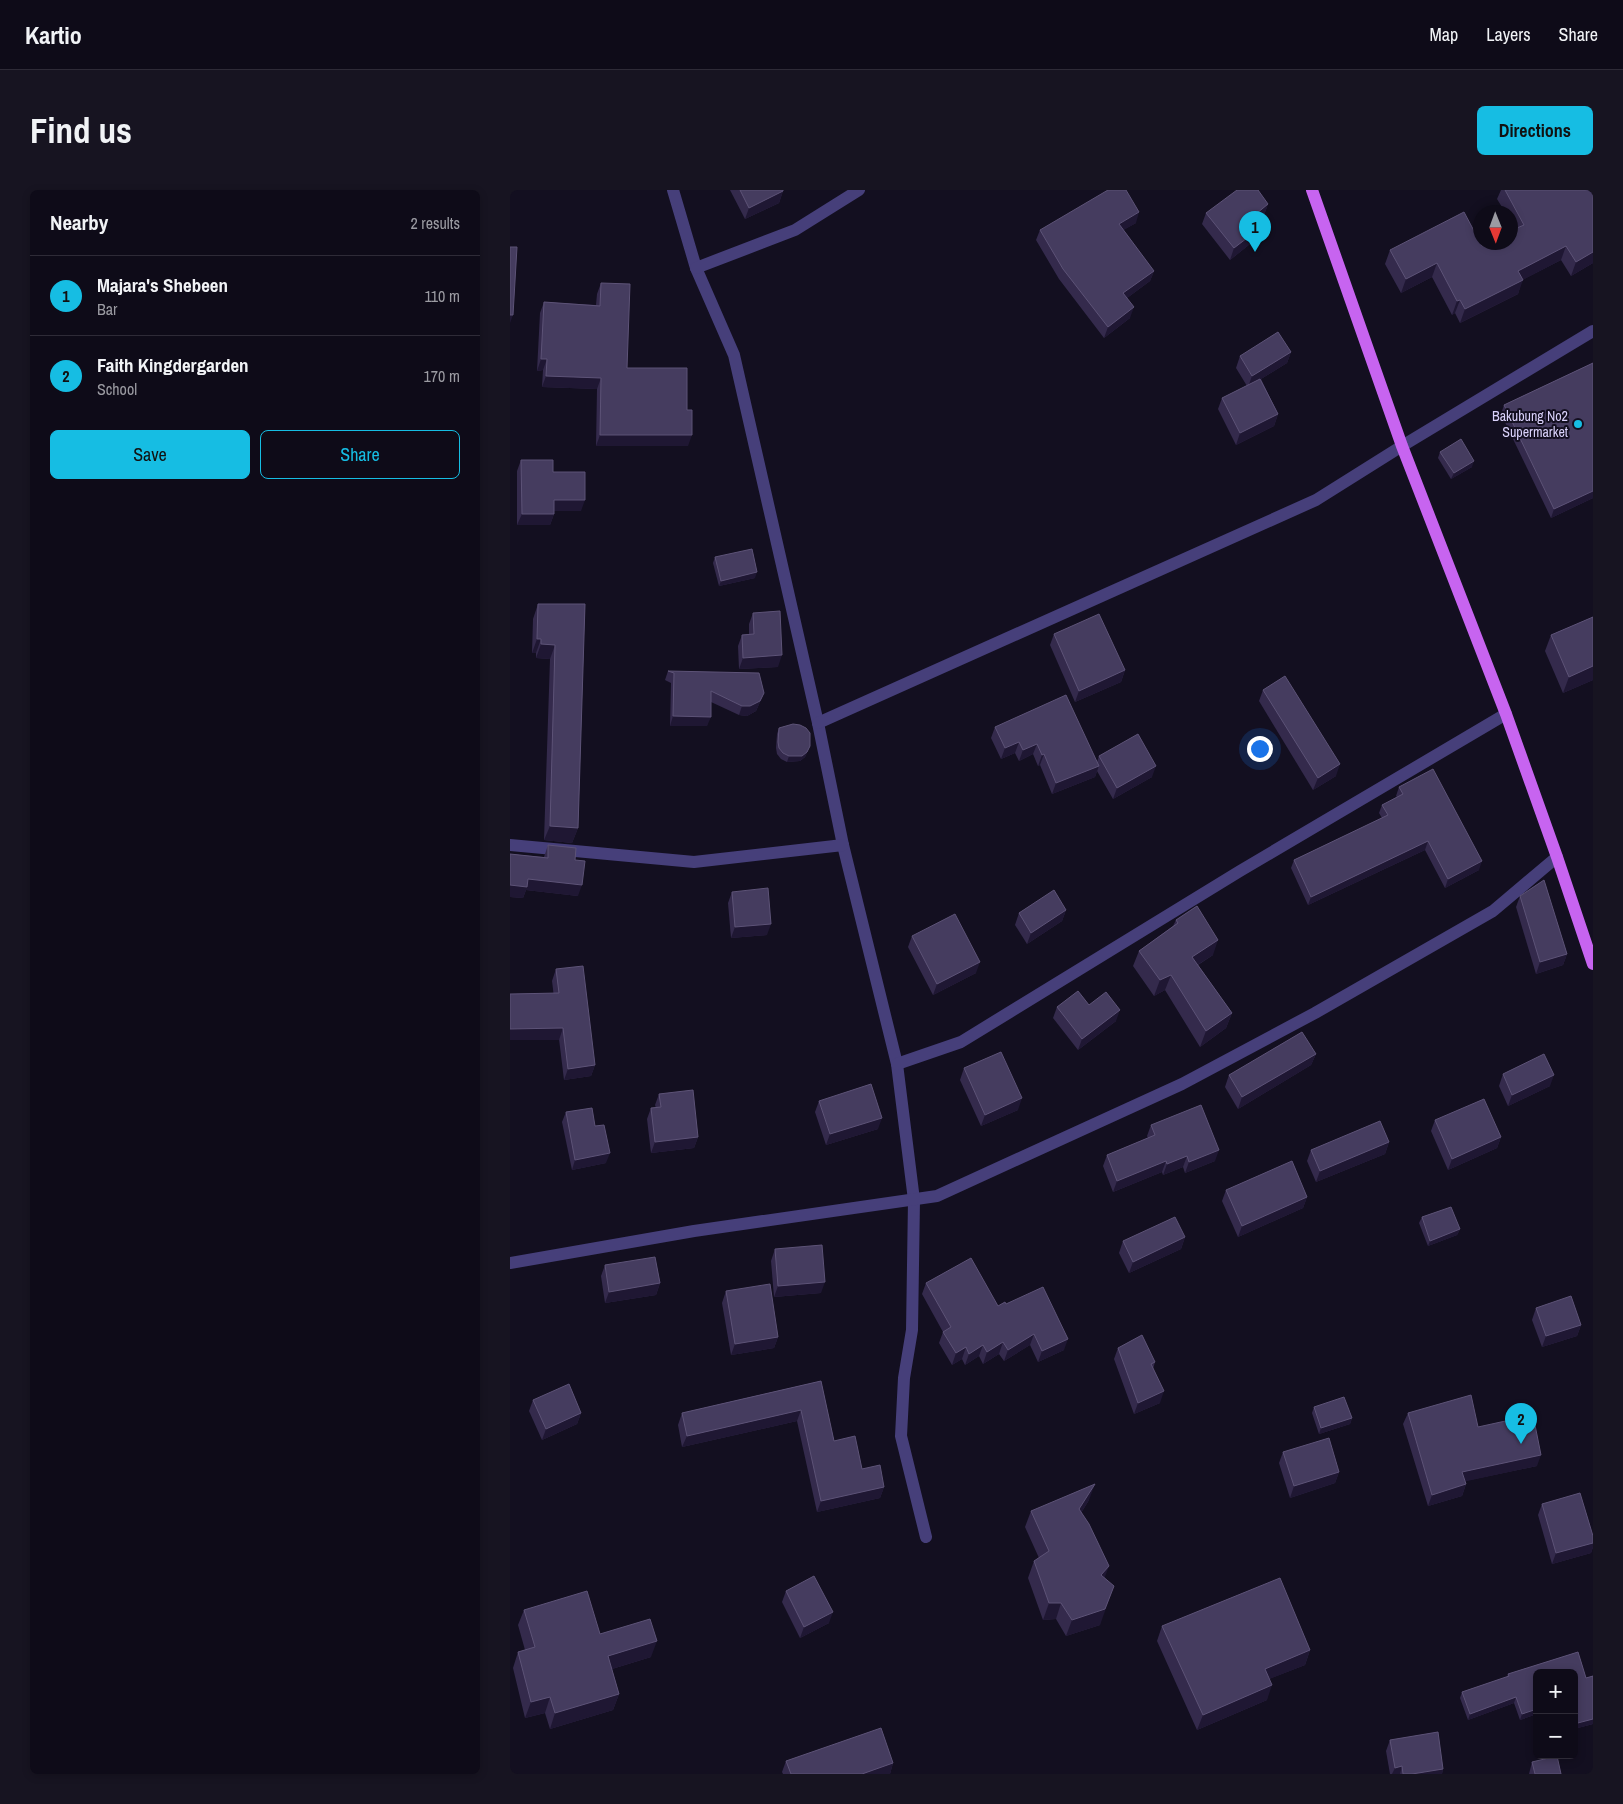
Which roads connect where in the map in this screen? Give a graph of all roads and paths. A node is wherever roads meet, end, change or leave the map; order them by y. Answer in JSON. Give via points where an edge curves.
{"nodes":[{"id":1,"x":673,"y":190,"type":"edge"},
{"id":2,"x":859,"y":190,"type":"edge"},
{"id":3,"x":1312,"y":190,"type":"edge"},
{"id":4,"x":696,"y":268,"type":"junction"},
{"id":5,"x":1593,"y":331,"type":"edge"},
{"id":6,"x":1402,"y":446,"type":"junction"},
{"id":7,"x":1506,"y":714,"type":"junction"},
{"id":8,"x":818,"y":723,"type":"junction"},
{"id":9,"x":510,"y":845,"type":"edge"},
{"id":10,"x":843,"y":845,"type":"junction"},
{"id":11,"x":1557,"y":857,"type":"junction"},
{"id":12,"x":1593,"y":964,"type":"edge"},
{"id":13,"x":897,"y":1064,"type":"junction"},
{"id":14,"x":914,"y":1200,"type":"junction"},
{"id":15,"x":510,"y":1263,"type":"edge"},
{"id":16,"x":926,"y":1537,"type":"dead end"}],
"edges":[{"from":1,"to":4,"type":"street"},
{"from":2,"to":4,"type":"street","via":[[795,230]]},
{"from":3,"to":6,"type":"main road"},
{"from":4,"to":8,"type":"street","via":[[734,356]]},
{"from":5,"to":6,"type":"street"},
{"from":6,"to":7,"type":"main road"},
{"from":6,"to":8,"type":"street","via":[[1316,500]]},
{"from":7,"to":11,"type":"main road"},
{"from":7,"to":13,"type":"street","via":[[1240,871],[961,1042]]},
{"from":8,"to":10,"type":"street"},
{"from":9,"to":10,"type":"street","via":[[694,862]]},
{"from":10,"to":13,"type":"street"},
{"from":11,"to":12,"type":"main road"},
{"from":11,"to":14,"type":"street","via":[[1492,911],[1315,1013],[1182,1084],[937,1196]]},
{"from":13,"to":14,"type":"street"},
{"from":14,"to":15,"type":"street"},
{"from":14,"to":16,"type":"street","via":[[912,1330],[904,1378],[901,1436]]}]}
